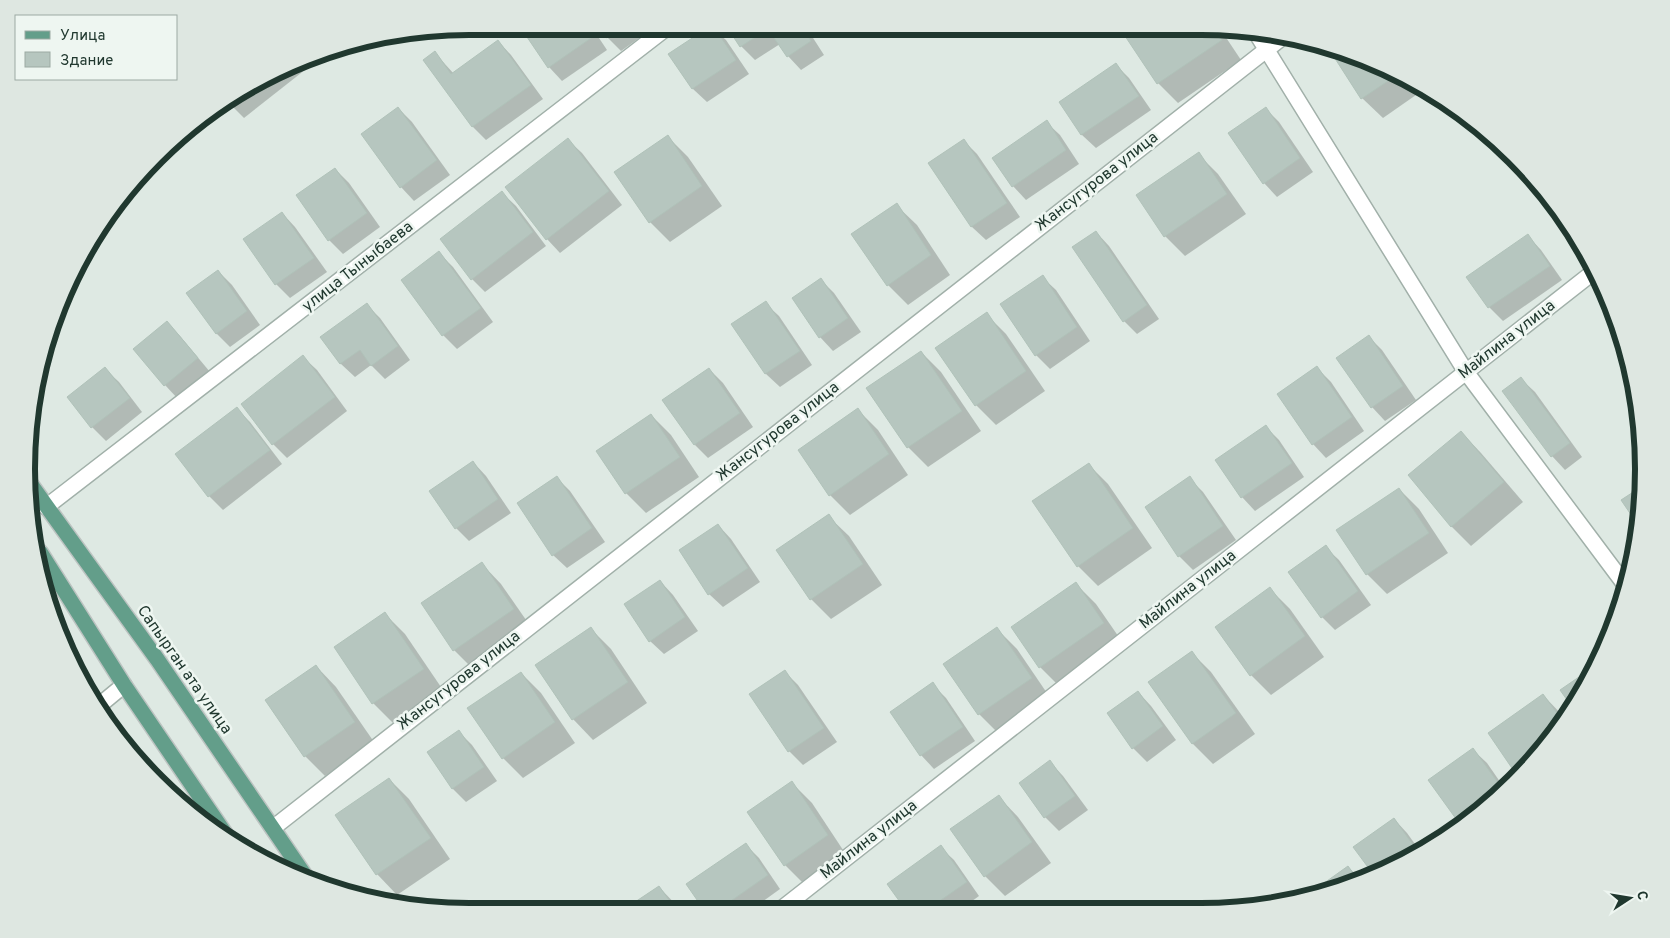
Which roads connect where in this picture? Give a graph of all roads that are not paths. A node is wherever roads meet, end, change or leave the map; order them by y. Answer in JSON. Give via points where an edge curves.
{"nodes":[{"id":1,"x":657,"y":35,"type":"edge"},
{"id":2,"x":1261,"y":39,"type":"edge"},
{"id":3,"x":1277,"y":42,"type":"edge"},
{"id":4,"x":1267,"y":49,"type":"junction"},
{"id":5,"x":1589,"y":275,"type":"edge"},
{"id":6,"x":1466,"y":372,"type":"junction"},
{"id":7,"x":36,"y":492,"type":"edge"},
{"id":8,"x":46,"y":507,"type":"junction"},
{"id":9,"x":44,"y":559,"type":"edge"},
{"id":10,"x":1621,"y":579,"type":"edge"},
{"id":11,"x":124,"y":685,"type":"junction"},
{"id":12,"x":103,"y":702,"type":"edge"},
{"id":13,"x":217,"y":822,"type":"edge"},
{"id":14,"x":273,"y":828,"type":"junction"},
{"id":15,"x":300,"y":869,"type":"edge"},
{"id":16,"x":789,"y":903,"type":"edge"}],
"edges":[{"from":1,"to":8,"type":"street","name":"улица Тыныбаева"},
{"from":2,"to":4,"type":"street"},
{"from":3,"to":4,"type":"street","name":"Жансугурова улица"},
{"from":4,"to":6,"type":"street"},
{"from":4,"to":14,"type":"street","name":"Жансугурова улица"},
{"from":5,"to":6,"type":"street","name":"Майлина улица"},
{"from":6,"to":10,"type":"street"},
{"from":6,"to":16,"type":"street","name":"Майлина улица"},
{"from":7,"to":8,"type":"main road","name":"Сапырган ата улица"},
{"from":8,"to":14,"type":"main road","name":"Сапырган ата улица","via":[[157,659]]},
{"from":9,"to":11,"type":"main road"},
{"from":11,"to":12,"type":"street"},
{"from":11,"to":13,"type":"main road"},
{"from":14,"to":15,"type":"main road","name":"Сапырган ата улица"}]}
